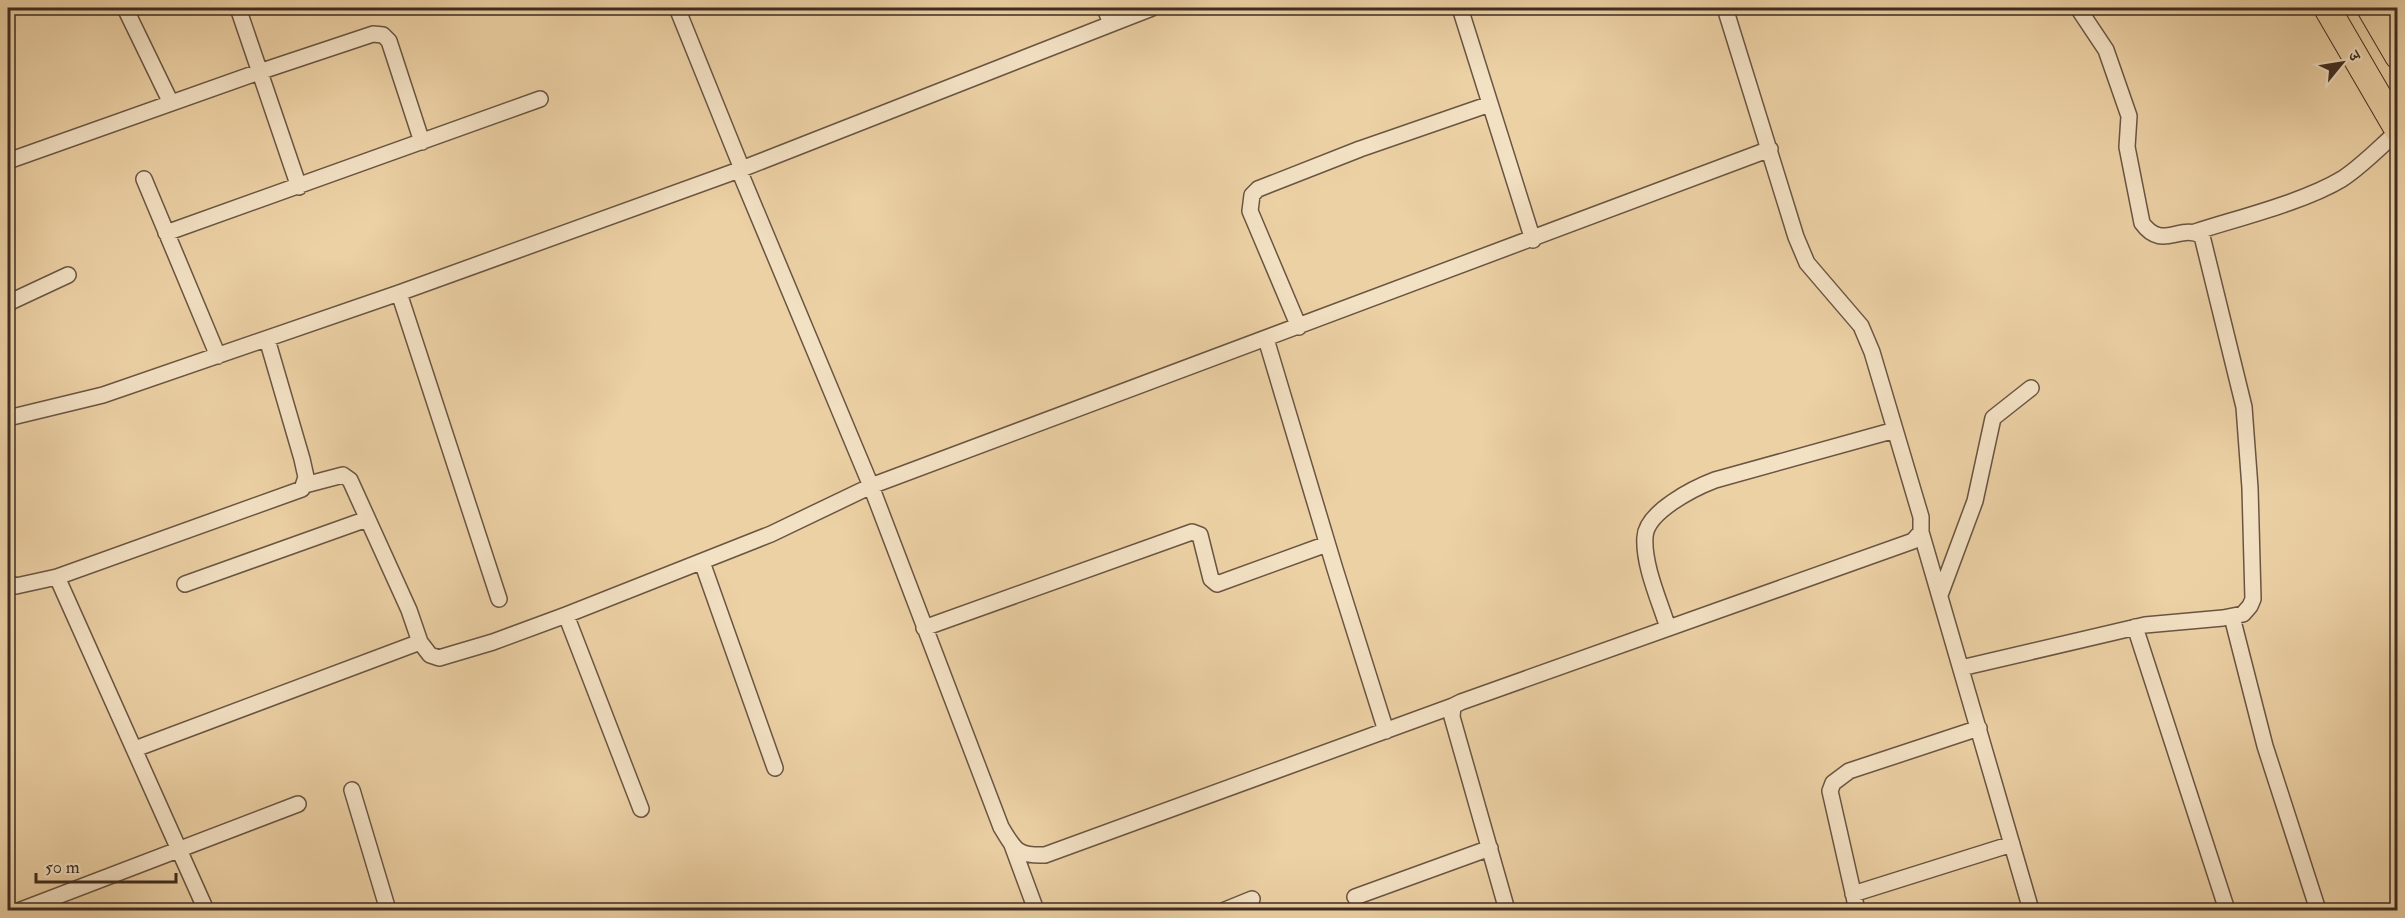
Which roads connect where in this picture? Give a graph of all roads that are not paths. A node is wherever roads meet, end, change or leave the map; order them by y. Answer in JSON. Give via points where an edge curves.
{"nodes":[{"id":1,"x":125,"y":8,"type":"edge"},
{"id":2,"x":238,"y":8,"type":"edge"},
{"id":3,"x":677,"y":8,"type":"edge"},
{"id":4,"x":1105,"y":8,"type":"edge"},
{"id":5,"x":1152,"y":8,"type":"edge"},
{"id":6,"x":1461,"y":8,"type":"edge"},
{"id":7,"x":1725,"y":8,"type":"edge"},
{"id":8,"x":2078,"y":8,"type":"edge"},
{"id":9,"x":2327,"y":8,"type":"edge"},
{"id":10,"x":2370,"y":8,"type":"edge"},
{"id":11,"x":1111,"y":24,"type":"junction"},
{"id":12,"x":2397,"y":56,"type":"edge"},
{"id":13,"x":259,"y":72,"type":"junction"},
{"id":14,"x":540,"y":99,"type":"dead end"},
{"id":15,"x":171,"y":103,"type":"junction"},
{"id":16,"x":1490,"y":104,"type":"junction"},
{"id":17,"x":2397,"y":130,"type":"edge"},
{"id":18,"x":422,"y":142,"type":"junction"},
{"id":19,"x":1770,"y":149,"type":"junction"},
{"id":20,"x":8,"y":161,"type":"edge"},
{"id":21,"x":740,"y":169,"type":"junction"},
{"id":22,"x":144,"y":179,"type":"dead end"},
{"id":23,"x":299,"y":187,"type":"junction"},
{"id":24,"x":2195,"y":232,"type":"junction"},
{"id":25,"x":166,"y":233,"type":"junction"},
{"id":26,"x":1533,"y":240,"type":"junction"},
{"id":27,"x":68,"y":275,"type":"dead end"},
{"id":28,"x":399,"y":293,"type":"junction"},
{"id":29,"x":8,"y":303,"type":"edge"},
{"id":30,"x":1299,"y":327,"type":"junction"},
{"id":31,"x":267,"y":339,"type":"junction"},
{"id":32,"x":1266,"y":339,"type":"junction"},
{"id":33,"x":219,"y":356,"type":"junction"},
{"id":34,"x":2031,"y":387,"type":"dead end"},
{"id":35,"x":8,"y":418,"type":"edge"},
{"id":36,"x":1895,"y":430,"type":"junction"},
{"id":37,"x":305,"y":485,"type":"junction"},
{"id":38,"x":871,"y":486,"type":"junction"},
{"id":39,"x":367,"y":519,"type":"junction"},
{"id":40,"x":1921,"y":532,"type":"junction"},
{"id":41,"x":1327,"y":544,"type":"junction"},
{"id":42,"x":702,"y":562,"type":"junction"},
{"id":43,"x":57,"y":577,"type":"junction"},
{"id":44,"x":8,"y":584,"type":"edge"},
{"id":45,"x":185,"y":584,"type":"dead end"},
{"id":46,"x":1940,"y":595,"type":"junction"},
{"id":47,"x":499,"y":599,"type":"dead end"},
{"id":48,"x":566,"y":615,"type":"junction"},
{"id":49,"x":2232,"y":617,"type":"junction"},
{"id":50,"x":2135,"y":627,"type":"junction"},
{"id":51,"x":924,"y":628,"type":"junction"},
{"id":52,"x":1668,"y":628,"type":"junction"},
{"id":53,"x":420,"y":642,"type":"junction"},
{"id":54,"x":1961,"y":668,"type":"junction"},
{"id":55,"x":1453,"y":706,"type":"junction"},
{"id":56,"x":1979,"y":728,"type":"junction"},
{"id":57,"x":1386,"y":731,"type":"junction"},
{"id":58,"x":135,"y":749,"type":"junction"},
{"id":59,"x":775,"y":768,"type":"dead end"},
{"id":60,"x":352,"y":790,"type":"dead end"},
{"id":61,"x":298,"y":804,"type":"dead end"},
{"id":62,"x":641,"y":809,"type":"dead end"},
{"id":63,"x":2012,"y":844,"type":"junction"},
{"id":64,"x":1012,"y":845,"type":"junction"},
{"id":65,"x":1490,"y":848,"type":"junction"},
{"id":66,"x":178,"y":851,"type":"junction"},
{"id":67,"x":1853,"y":894,"type":"junction"},
{"id":68,"x":1355,"y":897,"type":"dead end"},
{"id":69,"x":1252,"y":899,"type":"dead end"},
{"id":70,"x":21,"y":910,"type":"edge"},
{"id":71,"x":206,"y":910,"type":"edge"},
{"id":72,"x":388,"y":910,"type":"edge"},
{"id":73,"x":1036,"y":910,"type":"edge"},
{"id":74,"x":1224,"y":910,"type":"edge"},
{"id":75,"x":1507,"y":910,"type":"edge"},
{"id":76,"x":1857,"y":910,"type":"edge"},
{"id":77,"x":2031,"y":910,"type":"edge"},
{"id":78,"x":2227,"y":910,"type":"edge"},
{"id":79,"x":2318,"y":910,"type":"edge"}],
"edges":[{"from":1,"to":15,"type":"street"},
{"from":2,"to":13,"type":"street"},
{"from":3,"to":21,"type":"street"},
{"from":4,"to":11,"type":"street"},
{"from":5,"to":11,"type":"street"},
{"from":6,"to":16,"type":"street"},
{"from":7,"to":19,"type":"street"},
{"from":8,"to":24,"type":"street","via":[[2106,50],[2129,116],[2127,147],[2142,223],[2157,236]]},
{"from":9,"to":17,"type":"highway"},
{"from":10,"to":12,"type":"highway"},
{"from":11,"to":21,"type":"street"},
{"from":13,"to":15,"type":"street"},
{"from":13,"to":18,"type":"street","via":[[382,34],[389,41]]},
{"from":13,"to":23,"type":"street"},
{"from":14,"to":18,"type":"street"},
{"from":15,"to":20,"type":"street"},
{"from":16,"to":26,"type":"street"},
{"from":16,"to":30,"type":"street","via":[[1360,149],[1258,189],[1252,195],[1250,211]]},
{"from":17,"to":24,"type":"street","via":[[2335,183]]},
{"from":18,"to":23,"type":"street"},
{"from":19,"to":26,"type":"street"},
{"from":19,"to":36,"type":"street","via":[[1807,263],[1861,326]]},
{"from":21,"to":28,"type":"street"},
{"from":21,"to":38,"type":"street"},
{"from":22,"to":25,"type":"street"},
{"from":23,"to":25,"type":"street"},
{"from":24,"to":49,"type":"street","via":[[2202,236],[2205,245],[2247,428],[2253,598],[2243,614]]},
{"from":25,"to":33,"type":"street"},
{"from":26,"to":30,"type":"street"},
{"from":27,"to":29,"type":"street"},
{"from":28,"to":31,"type":"street"},
{"from":28,"to":47,"type":"street"},
{"from":30,"to":32,"type":"street"},
{"from":31,"to":33,"type":"street"},
{"from":31,"to":37,"type":"street","via":[[302,459]]},
{"from":32,"to":38,"type":"street"},
{"from":32,"to":41,"type":"street"},
{"from":33,"to":35,"type":"street","via":[[103,395]]},
{"from":34,"to":46,"type":"street","via":[[1993,418],[1975,501]]},
{"from":36,"to":40,"type":"street","via":[[1921,517]]},
{"from":36,"to":52,"type":"street","via":[[1715,480],[1694,488],[1658,515],[1644,536],[1646,557]]},
{"from":37,"to":39,"type":"street","via":[[343,475],[350,480]]},
{"from":37,"to":43,"type":"street","via":[[298,492]]},
{"from":38,"to":42,"type":"street"},
{"from":38,"to":51,"type":"street"},
{"from":39,"to":45,"type":"street"},
{"from":39,"to":53,"type":"street"},
{"from":40,"to":46,"type":"street"},
{"from":40,"to":52,"type":"street","via":[[1913,541]]},
{"from":41,"to":51,"type":"street","via":[[1216,584],[1211,579],[1200,535],[1192,532]]},
{"from":41,"to":57,"type":"street"},
{"from":42,"to":48,"type":"street"},
{"from":42,"to":59,"type":"street"},
{"from":43,"to":44,"type":"street","via":[[16,586]]},
{"from":43,"to":58,"type":"street"},
{"from":46,"to":54,"type":"street"},
{"from":48,"to":53,"type":"street","via":[[439,658],[430,655]]},
{"from":48,"to":62,"type":"street"},
{"from":49,"to":50,"type":"street"},
{"from":49,"to":79,"type":"street","via":[[2265,746]]},
{"from":50,"to":54,"type":"street"},
{"from":50,"to":78,"type":"street"},
{"from":51,"to":64,"type":"street","via":[[1000,827]]},
{"from":52,"to":55,"type":"street"},
{"from":53,"to":58,"type":"street"},
{"from":54,"to":56,"type":"street"},
{"from":55,"to":57,"type":"street"},
{"from":55,"to":65,"type":"street","via":[[1452,717]]},
{"from":56,"to":63,"type":"street"},
{"from":56,"to":67,"type":"street","via":[[1849,771],[1833,783],[1830,791]]},
{"from":57,"to":64,"type":"street","via":[[1046,855],[1027,856]]},
{"from":58,"to":66,"type":"street"},
{"from":60,"to":72,"type":"street"},
{"from":61,"to":66,"type":"street"},
{"from":63,"to":67,"type":"street"},
{"from":63,"to":77,"type":"street"},
{"from":64,"to":73,"type":"street"},
{"from":65,"to":68,"type":"street"},
{"from":65,"to":75,"type":"street"},
{"from":66,"to":70,"type":"street"},
{"from":66,"to":71,"type":"street"},
{"from":67,"to":76,"type":"street"},
{"from":69,"to":74,"type":"street"}]}
